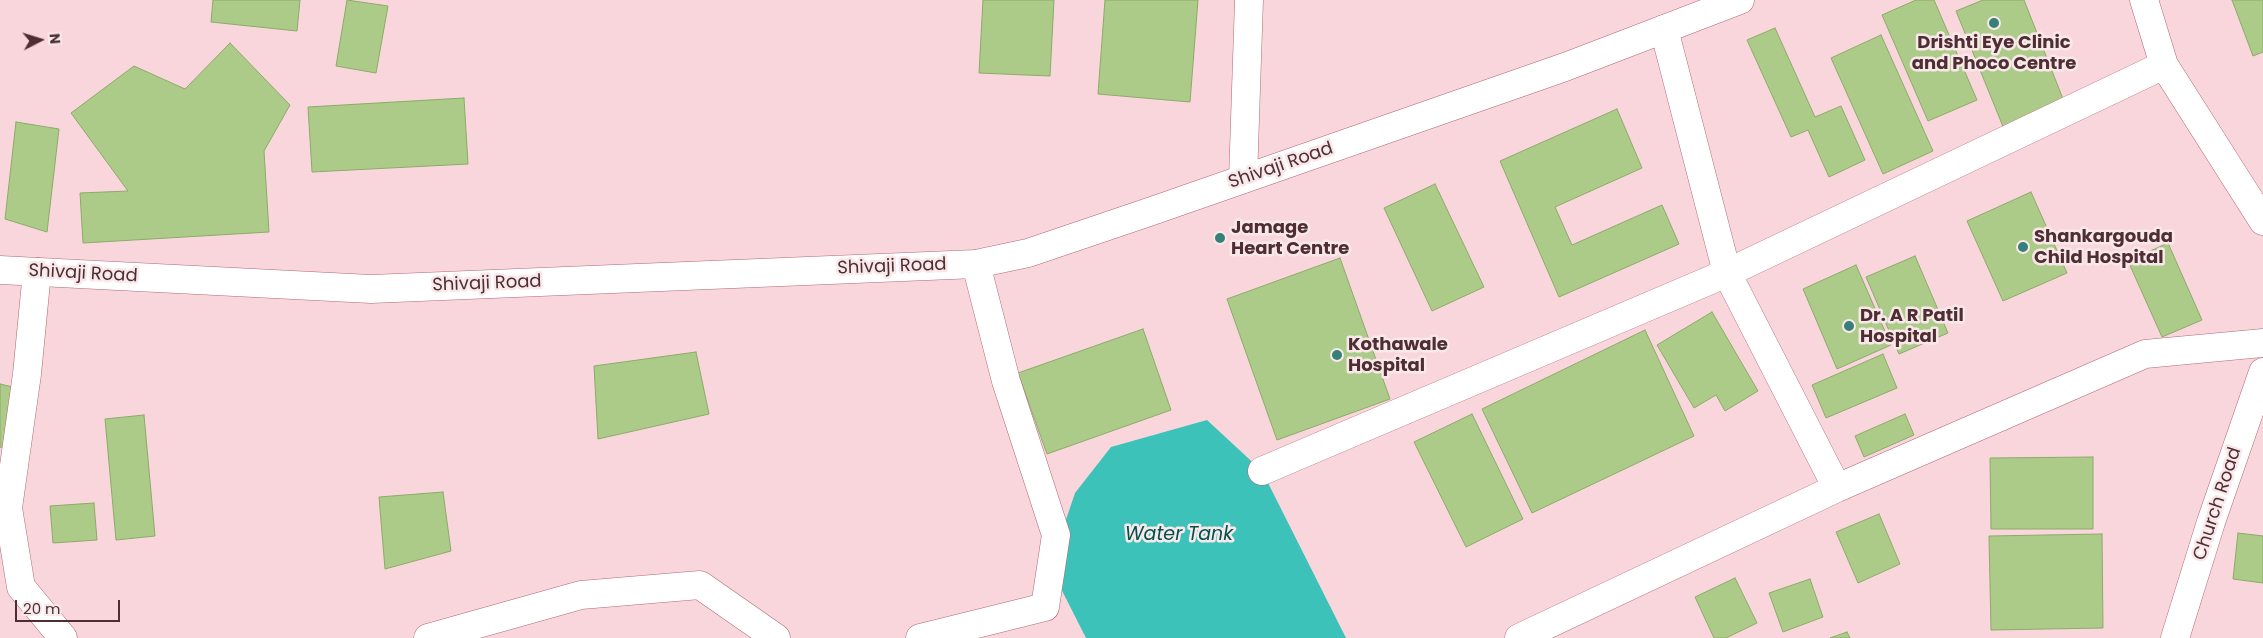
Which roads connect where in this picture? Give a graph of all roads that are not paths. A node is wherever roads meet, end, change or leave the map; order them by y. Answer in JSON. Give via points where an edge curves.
{"nodes":[{"id":1,"x":1249,"y":0,"type":"edge"},
{"id":2,"x":1740,"y":0,"type":"edge"},
{"id":3,"x":2144,"y":0,"type":"edge"},
{"id":4,"x":1664,"y":30,"type":"junction"},
{"id":5,"x":2164,"y":66,"type":"junction"},
{"id":6,"x":1243,"y":179,"type":"junction"},
{"id":7,"x":2263,"y":221,"type":"edge"},
{"id":8,"x":976,"y":264,"type":"junction"},
{"id":9,"x":0,"y":270,"type":"edge"},
{"id":10,"x":37,"y":272,"type":"junction"},
{"id":11,"x":1728,"y":273,"type":"junction"},
{"id":12,"x":2263,"y":343,"type":"edge"},
{"id":13,"x":2263,"y":372,"type":"edge"},
{"id":14,"x":1262,"y":471,"type":"dead end"},
{"id":15,"x":1837,"y":488,"type":"junction"},
{"id":16,"x":4,"y":508,"type":"edge"},
{"id":17,"x":63,"y":638,"type":"edge"},
{"id":18,"x":428,"y":638,"type":"edge"},
{"id":19,"x":776,"y":638,"type":"edge"},
{"id":20,"x":920,"y":638,"type":"edge"},
{"id":21,"x":1518,"y":638,"type":"edge"},
{"id":22,"x":2175,"y":638,"type":"edge"}],
"edges":[{"from":1,"to":6,"type":"street"},
{"from":2,"to":4,"type":"street","name":"Shivaji Road"},
{"from":3,"to":5,"type":"street"},
{"from":4,"to":6,"type":"street","name":"Shivaji Road"},
{"from":4,"to":11,"type":"street"},
{"from":5,"to":7,"type":"street"},
{"from":5,"to":11,"type":"street"},
{"from":6,"to":8,"type":"street","name":"Shivaji Road","via":[[1028,253]]},
{"from":8,"to":10,"type":"street","name":"Shivaji Road","via":[[371,289]]},
{"from":8,"to":20,"type":"street","via":[[1006,381],[1056,535],[1045,606]]},
{"from":9,"to":10,"type":"street","name":"Shivaji Road"},
{"from":10,"to":16,"type":"street","via":[[27,374]]},
{"from":11,"to":14,"type":"street"},
{"from":11,"to":15,"type":"street"},
{"from":12,"to":15,"type":"street","via":[[2145,354]]},
{"from":13,"to":22,"type":"street","name":"Church Road","via":[[2210,522]]},
{"from":15,"to":21,"type":"street"},
{"from":16,"to":17,"type":"street","via":[[21,587]]},
{"from":18,"to":19,"type":"street","via":[[581,595],[700,585]]}]}
